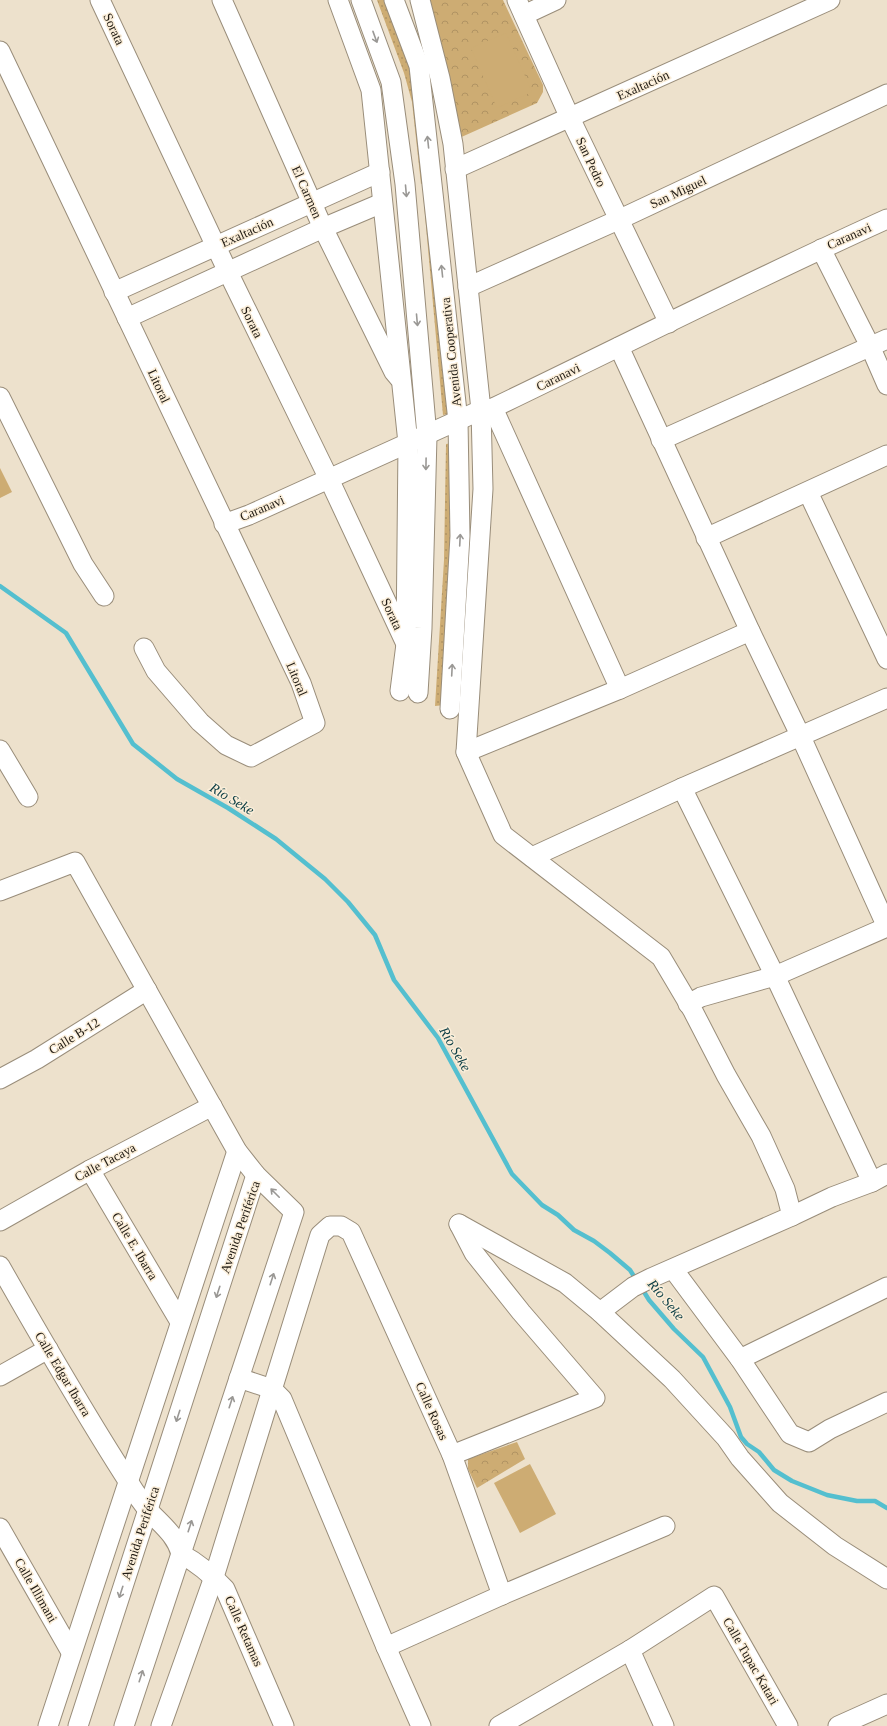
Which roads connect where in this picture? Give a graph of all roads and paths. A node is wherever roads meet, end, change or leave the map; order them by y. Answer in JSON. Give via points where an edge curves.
{"nodes":[{"id":1,"x":100,"y":0,"type":"edge"},
{"id":2,"x":222,"y":0,"type":"edge"},
{"id":3,"x":338,"y":0,"type":"edge"},
{"id":4,"x":362,"y":0,"type":"edge"},
{"id":5,"x":394,"y":0,"type":"edge"},
{"id":6,"x":420,"y":0,"type":"edge"},
{"id":7,"x":556,"y":0,"type":"edge"},
{"id":8,"x":830,"y":0,"type":"edge"},
{"id":9,"x":521,"y":8,"type":"edge"},
{"id":10,"x":0,"y":51,"type":"edge"},
{"id":11,"x":887,"y":94,"type":"edge"},
{"id":12,"x":570,"y":118,"type":"junction"},
{"id":13,"x":455,"y":169,"type":"junction"},
{"id":14,"x":380,"y":172,"type":"junction"},
{"id":15,"x":312,"y":203,"type":"junction"},
{"id":16,"x":382,"y":203,"type":"junction"},
{"id":17,"x":887,"y":219,"type":"edge"},
{"id":18,"x":618,"y":220,"type":"junction"},
{"id":19,"x":323,"y":228,"type":"junction"},
{"id":20,"x":216,"y":246,"type":"junction"},
{"id":21,"x":822,"y":249,"type":"junction"},
{"id":22,"x":228,"y":272,"type":"junction"},
{"id":23,"x":468,"y":287,"type":"junction"},
{"id":24,"x":114,"y":292,"type":"junction"},
{"id":25,"x":126,"y":318,"type":"junction"},
{"id":26,"x":669,"y":323,"type":"junction"},
{"id":27,"x":879,"y":343,"type":"edge"},
{"id":28,"x":619,"y":347,"type":"junction"},
{"id":29,"x":402,"y":379,"type":"junction"},
{"id":30,"x":887,"y":385,"type":"edge"},
{"id":31,"x":0,"y":397,"type":"edge"},
{"id":32,"x":487,"y":409,"type":"junction"},
{"id":33,"x":458,"y":421,"type":"junction"},
{"id":34,"x":427,"y":436,"type":"junction"},
{"id":35,"x":661,"y":440,"type":"junction"},
{"id":36,"x":408,"y":443,"type":"junction"},
{"id":37,"x":887,"y":455,"type":"edge"},
{"id":38,"x":329,"y":479,"type":"junction"},
{"id":39,"x":808,"y":492,"type":"junction"},
{"id":40,"x":224,"y":524,"type":"junction"},
{"id":41,"x":706,"y":538,"type":"junction"},
{"id":42,"x":104,"y":596,"type":"dead end"},
{"id":43,"x":750,"y":631,"type":"junction"},
{"id":44,"x":406,"y":644,"type":"junction"},
{"id":45,"x":144,"y":648,"type":"dead end"},
{"id":46,"x":887,"y":659,"type":"edge"},
{"id":47,"x":620,"y":689,"type":"junction"},
{"id":48,"x":887,"y":698,"type":"edge"},
{"id":49,"x":450,"y":709,"type":"dead end"},
{"id":50,"x":801,"y":737,"type":"junction"},
{"id":51,"x":0,"y":750,"type":"edge"},
{"id":52,"x":466,"y":752,"type":"junction"},
{"id":53,"x":682,"y":788,"type":"junction"},
{"id":54,"x":28,"y":797,"type":"dead end"},
{"id":55,"x":532,"y":857,"type":"junction"},
{"id":56,"x":0,"y":890,"type":"edge"},
{"id":57,"x":887,"y":927,"type":"edge"},
{"id":58,"x":775,"y":976,"type":"junction"},
{"id":59,"x":147,"y":990,"type":"junction"},
{"id":60,"x":688,"y":1004,"type":"junction"},
{"id":61,"x":0,"y":1079,"type":"edge"},
{"id":62,"x":212,"y":1106,"type":"junction"},
{"id":63,"x":238,"y":1150,"type":"junction"},
{"id":64,"x":90,"y":1170,"type":"junction"},
{"id":65,"x":256,"y":1175,"type":"junction"},
{"id":66,"x":880,"y":1178,"type":"edge"},
{"id":67,"x":792,"y":1216,"type":"junction"},
{"id":68,"x":0,"y":1221,"type":"edge"},
{"id":69,"x":0,"y":1266,"type":"edge"},
{"id":70,"x":673,"y":1269,"type":"junction"},
{"id":71,"x":887,"y":1287,"type":"edge"},
{"id":72,"x":600,"y":1312,"type":"junction"},
{"id":73,"x":180,"y":1322,"type":"junction"},
{"id":74,"x":48,"y":1349,"type":"junction"},
{"id":75,"x":740,"y":1360,"type":"junction"},
{"id":76,"x":0,"y":1376,"type":"edge"},
{"id":77,"x":239,"y":1378,"type":"junction"},
{"id":78,"x":272,"y":1389,"type":"junction"},
{"id":79,"x":887,"y":1402,"type":"edge"},
{"id":80,"x":452,"y":1455,"type":"junction"},
{"id":81,"x":128,"y":1481,"type":"junction"},
{"id":82,"x":148,"y":1510,"type":"junction"},
{"id":83,"x":665,"y":1526,"type":"dead end"},
{"id":84,"x":0,"y":1528,"type":"edge"},
{"id":85,"x":181,"y":1554,"type":"junction"},
{"id":86,"x":214,"y":1576,"type":"junction"},
{"id":87,"x":887,"y":1579,"type":"edge"},
{"id":88,"x":502,"y":1595,"type":"junction"},
{"id":89,"x":386,"y":1647,"type":"junction"},
{"id":90,"x":630,"y":1650,"type":"junction"},
{"id":91,"x":71,"y":1652,"type":"junction"},
{"id":92,"x":132,"y":1704,"type":"junction"},
{"id":93,"x":887,"y":1704,"type":"edge"},
{"id":94,"x":48,"y":1726,"type":"edge"},
{"id":95,"x":78,"y":1726,"type":"edge"},
{"id":96,"x":124,"y":1726,"type":"edge"},
{"id":97,"x":141,"y":1726,"type":"edge"},
{"id":98,"x":161,"y":1726,"type":"edge"},
{"id":99,"x":284,"y":1726,"type":"edge"},
{"id":100,"x":421,"y":1726,"type":"edge"},
{"id":101,"x":499,"y":1726,"type":"edge"},
{"id":102,"x":664,"y":1726,"type":"edge"},
{"id":103,"x":788,"y":1726,"type":"edge"},
{"id":104,"x":838,"y":1726,"type":"edge"}],
"edges":[{"from":1,"to":20,"type":"street","name":"Sorata"},
{"from":2,"to":15,"type":"street","name":"El Carmen"},
{"from":3,"to":14,"type":"street","via":[[371,90]]},
{"from":4,"to":34,"type":"street","one_way":true,"via":[[391,82],[405,184]]},
{"from":33,"to":5,"type":"street","name":"Avenida Cooperativa","one_way":true,"via":[[419,66]]},
{"from":6,"to":13,"type":"street","via":[[440,78],[453,144]]},
{"from":7,"to":9,"type":"street"},
{"from":8,"to":12,"type":"street","name":"Exaltación"},
{"from":9,"to":12,"type":"street","name":"San Pedro"},
{"from":10,"to":24,"type":"street","name":"Litoral"},
{"from":11,"to":18,"type":"street","name":"San Miguel"},
{"from":12,"to":13,"type":"street","name":"Exaltación"},
{"from":12,"to":18,"type":"street","name":"San Pedro"},
{"from":13,"to":23,"type":"street"},
{"from":14,"to":15,"type":"street","name":"Exaltación"},
{"from":14,"to":16,"type":"street"},
{"from":15,"to":19,"type":"street","name":"El Carmen"},
{"from":15,"to":20,"type":"street","name":"Exaltación"},
{"from":16,"to":19,"type":"street"},
{"from":16,"to":29,"type":"street"},
{"from":17,"to":21,"type":"street","name":"Caranavi"},
{"from":18,"to":23,"type":"street","name":"San Miguel"},
{"from":18,"to":26,"type":"street","name":"San Pedro"},
{"from":19,"to":22,"type":"street"},
{"from":19,"to":29,"type":"street","name":"El Carmen","via":[[394,372]]},
{"from":20,"to":22,"type":"street","name":"Sorata"},
{"from":20,"to":24,"type":"street","name":"Exaltación"},
{"from":21,"to":26,"type":"street","name":"Caranavi","via":[[730,291]]},
{"from":21,"to":27,"type":"street"},
{"from":22,"to":25,"type":"street"},
{"from":22,"to":38,"type":"street","name":"Sorata"},
{"from":23,"to":32,"type":"street"},
{"from":24,"to":25,"type":"street","name":"Litoral"},
{"from":25,"to":40,"type":"street","name":"Litoral"},
{"from":26,"to":28,"type":"street","name":"Caranavi"},
{"from":27,"to":30,"type":"street"},
{"from":27,"to":35,"type":"street"},
{"from":28,"to":32,"type":"street","name":"Caranavi"},
{"from":28,"to":35,"type":"street"},
{"from":29,"to":36,"type":"street"},
{"from":31,"to":42,"type":"street","via":[[83,564]]},
{"from":32,"to":33,"type":"street","name":"Caranavi"},
{"from":32,"to":47,"type":"street"},
{"from":32,"to":52,"type":"street"},
{"from":33,"to":34,"type":"street","name":"Caranavi"},
{"from":49,"to":33,"type":"street","name":"Avenida Cooperativa","one_way":true,"via":[[460,536]]},
{"from":34,"to":36,"type":"street","name":"Caranavi"},
{"from":34,"to":44,"type":"street","one_way":true,"via":[[422,628],[409,692]]},
{"from":35,"to":41,"type":"street"},
{"from":36,"to":38,"type":"street","name":"Caranavi"},
{"from":36,"to":44,"type":"street"},
{"from":37,"to":39,"type":"street"},
{"from":38,"to":40,"type":"street","name":"Caranavi"},
{"from":38,"to":44,"type":"street","name":"Sorata"},
{"from":39,"to":41,"type":"street"},
{"from":39,"to":46,"type":"street"},
{"from":40,"to":45,"type":"street","name":"Litoral","via":[[300,683],[315,723],[251,757],[226,745],[200,722],[156,671]]},
{"from":41,"to":43,"type":"street"},
{"from":43,"to":47,"type":"street"},
{"from":43,"to":50,"type":"street"},
{"from":47,"to":52,"type":"street"},
{"from":48,"to":50,"type":"street"},
{"from":50,"to":53,"type":"street"},
{"from":50,"to":57,"type":"street"},
{"from":51,"to":54,"type":"street"},
{"from":52,"to":55,"type":"street","via":[[503,835]]},
{"from":53,"to":55,"type":"street"},
{"from":53,"to":58,"type":"street"},
{"from":55,"to":60,"type":"street","via":[[661,957]]},
{"from":56,"to":59,"type":"street","via":[[75,862]]},
{"from":57,"to":58,"type":"street"},
{"from":58,"to":60,"type":"street","via":[[701,997]]},
{"from":58,"to":66,"type":"street"},
{"from":59,"to":61,"type":"street","name":"Calle B-12","via":[[37,1059]]},
{"from":59,"to":62,"type":"street"},
{"from":60,"to":67,"type":"street","via":[[764,1142],[785,1189]]},
{"from":62,"to":63,"type":"street"},
{"from":62,"to":64,"type":"street","name":"Calle Tacaya"},
{"from":63,"to":65,"type":"street"},
{"from":63,"to":73,"type":"street"},
{"from":64,"to":68,"type":"street","name":"Calle Tacaya"},
{"from":64,"to":73,"type":"street","name":"Calle E. Ibarra"},
{"from":77,"to":65,"type":"street","name":"Avenida Periférica","one_way":true,"via":[[294,1212]]},
{"from":65,"to":82,"type":"street","name":"Avenida Periférica","one_way":true},
{"from":66,"to":67,"type":"street"},
{"from":67,"to":70,"type":"street"},
{"from":69,"to":74,"type":"street","name":"Calle Edgar Ibarra"},
{"from":70,"to":72,"type":"street","via":[[634,1287]]},
{"from":70,"to":75,"type":"street"},
{"from":71,"to":75,"type":"street"},
{"from":72,"to":80,"type":"street","via":[[564,1283],[459,1224],[474,1253],[520,1312],[595,1398]]},
{"from":72,"to":87,"type":"street","via":[[672,1378],[780,1503],[835,1546]]},
{"from":73,"to":81,"type":"street"},
{"from":74,"to":76,"type":"street"},
{"from":74,"to":81,"type":"street","name":"Calle Edgar Ibarra"},
{"from":75,"to":79,"type":"street","via":[[790,1434],[808,1442]]},
{"from":77,"to":78,"type":"street"},
{"from":85,"to":77,"type":"street","name":"Avenida Periférica","one_way":true},
{"from":78,"to":80,"type":"street","name":"Calle Rosas","via":[[320,1235],[330,1226],[342,1226],[351,1232]]},
{"from":78,"to":86,"type":"street"},
{"from":78,"to":89,"type":"street","via":[[286,1406]]},
{"from":80,"to":88,"type":"street","name":"Calle Rosas"},
{"from":81,"to":82,"type":"street","name":"Calle Edgar Ibarra"},
{"from":81,"to":91,"type":"street"},
{"from":82,"to":85,"type":"street","name":"Calle Edgar Ibarra","via":[[170,1532]]},
{"from":82,"to":95,"type":"street","name":"Avenida Periférica","one_way":true},
{"from":83,"to":88,"type":"street"},
{"from":84,"to":91,"type":"street","name":"Calle Illimani"},
{"from":85,"to":86,"type":"street","name":"Calle Retamas"},
{"from":92,"to":85,"type":"street","name":"Avenida Periférica","one_way":true},
{"from":86,"to":98,"type":"street"},
{"from":86,"to":99,"type":"street","name":"Calle Retamas","via":[[225,1589],[234,1607]]},
{"from":88,"to":89,"type":"street"},
{"from":89,"to":100,"type":"street"},
{"from":90,"to":101,"type":"street"},
{"from":90,"to":102,"type":"street"},
{"from":90,"to":103,"type":"street","name":"Calle Tupac Katari","via":[[714,1596]]},
{"from":91,"to":94,"type":"street"},
{"from":92,"to":96,"type":"street","name":"Avenida Periférica"},
{"from":92,"to":97,"type":"street"},
{"from":93,"to":104,"type":"street"}]}
